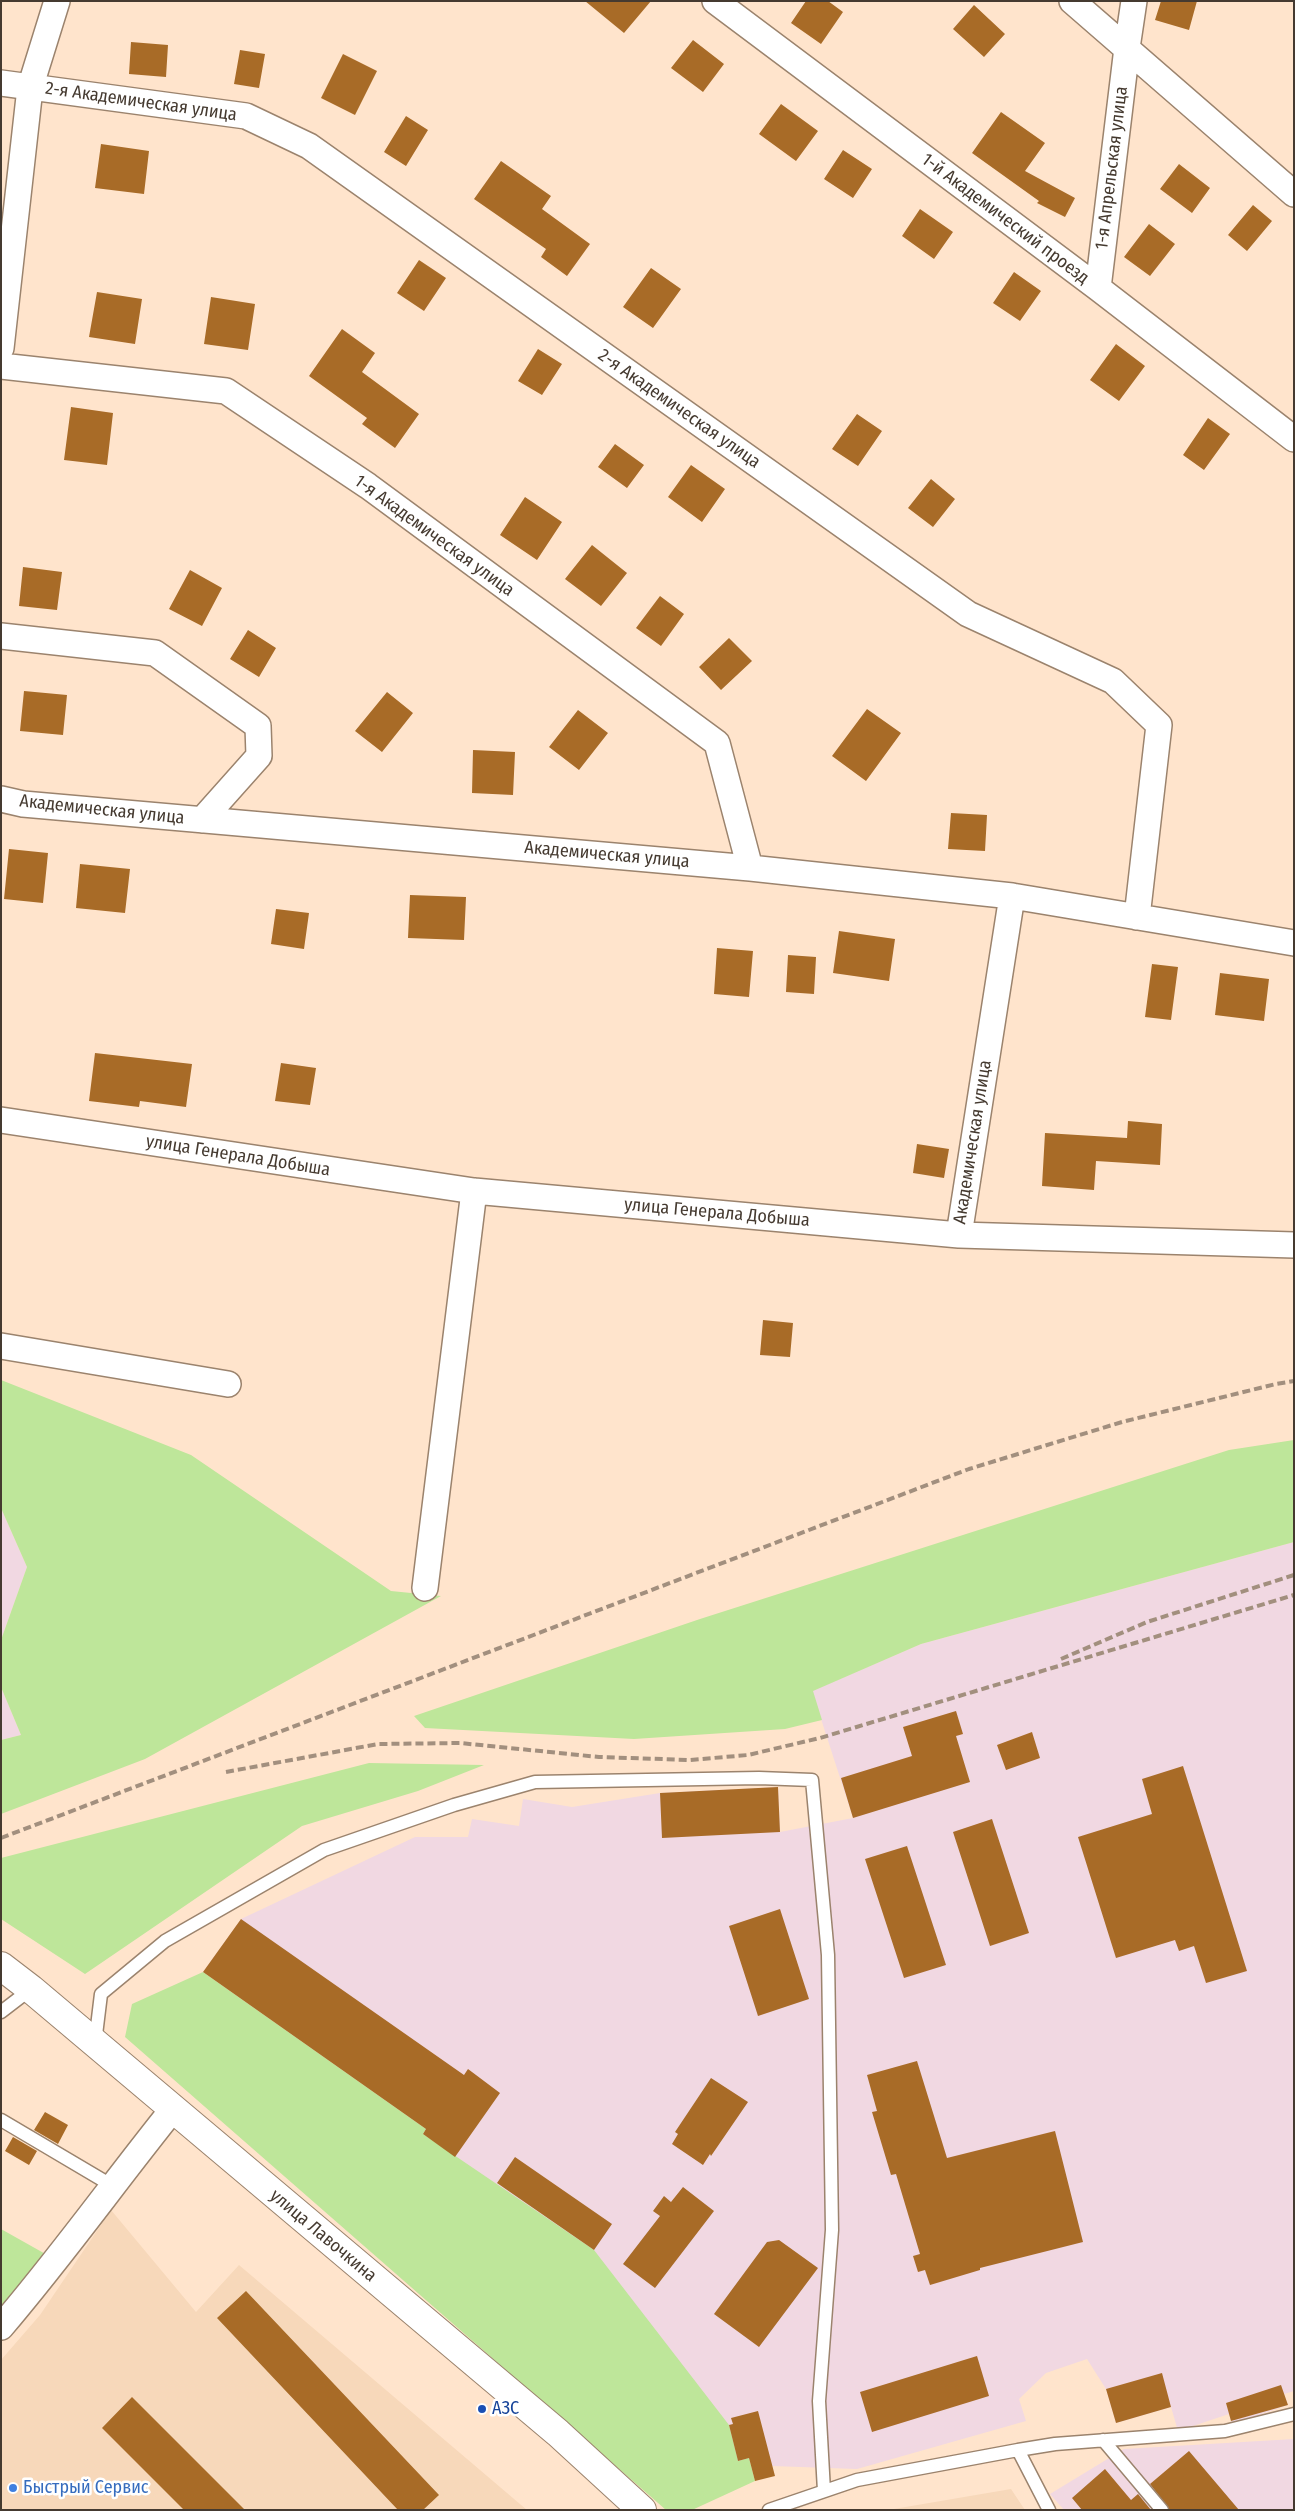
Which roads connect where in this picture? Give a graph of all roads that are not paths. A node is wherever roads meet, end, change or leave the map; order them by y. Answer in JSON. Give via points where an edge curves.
{"nodes":[{"id":1,"x":57,"y":1,"type":"edge"},
{"id":2,"x":715,"y":1,"type":"edge"},
{"id":3,"x":1072,"y":1,"type":"edge"},
{"id":4,"x":1134,"y":1,"type":"edge"},
{"id":5,"x":1127,"y":48,"type":"junction"},
{"id":6,"x":1,"y":83,"type":"edge"},
{"id":7,"x":30,"y":88,"type":"junction"},
{"id":8,"x":1294,"y":194,"type":"edge"},
{"id":9,"x":1098,"y":288,"type":"junction"},
{"id":10,"x":1,"y":348,"type":"edge"},
{"id":11,"x":1,"y":366,"type":"edge"},
{"id":12,"x":1294,"y":439,"type":"edge"},
{"id":13,"x":1,"y":636,"type":"edge"},
{"id":14,"x":1,"y":800,"type":"edge"},
{"id":15,"x":202,"y":820,"type":"junction"},
{"id":16,"x":750,"y":868,"type":"junction"},
{"id":17,"x":1012,"y":896,"type":"junction"},
{"id":18,"x":1137,"y":917,"type":"junction"},
{"id":19,"x":1294,"y":943,"type":"edge"},
{"id":20,"x":1,"y":1120,"type":"edge"},
{"id":21,"x":474,"y":1191,"type":"junction"},
{"id":22,"x":959,"y":1235,"type":"junction"},
{"id":23,"x":1294,"y":1245,"type":"edge"},
{"id":24,"x":1,"y":1346,"type":"edge"},
{"id":25,"x":228,"y":1384,"type":"dead end"},
{"id":26,"x":425,"y":1588,"type":"dead end"},
{"id":27,"x":1,"y":1966,"type":"edge"},
{"id":28,"x":31,"y":1989,"type":"junction"},
{"id":29,"x":1,"y":2012,"type":"edge"},
{"id":30,"x":95,"y":2044,"type":"junction"},
{"id":31,"x":173,"y":2109,"type":"junction"},
{"id":32,"x":1,"y":2120,"type":"edge"},
{"id":33,"x":111,"y":2185,"type":"junction"},
{"id":34,"x":1,"y":2327,"type":"edge"},
{"id":35,"x":1294,"y":2414,"type":"edge"},
{"id":36,"x":1103,"y":2440,"type":"junction"},
{"id":37,"x":1018,"y":2450,"type":"junction"},
{"id":38,"x":824,"y":2491,"type":"junction"},
{"id":39,"x":642,"y":2510,"type":"edge"},
{"id":40,"x":769,"y":2510,"type":"edge"},
{"id":41,"x":1049,"y":2510,"type":"edge"},
{"id":42,"x":1162,"y":2510,"type":"edge"}],
"edges":[{"from":1,"to":7,"type":"street"},
{"from":2,"to":9,"type":"street","name":"1-й Академический проезд"},
{"from":3,"to":5,"type":"street"},
{"from":4,"to":5,"type":"street","name":"1-я Апрельская улица"},
{"from":5,"to":8,"type":"street"},
{"from":5,"to":9,"type":"street","name":"1-я Апрельская улица"},
{"from":6,"to":7,"type":"street","name":"2-я Академическая улица"},
{"from":7,"to":10,"type":"street"},
{"from":7,"to":18,"type":"street","name":"2-я Академическая улица","via":[[246,116],[309,146],[968,614],[1113,681],[1159,725]]},
{"from":9,"to":12,"type":"street","name":"1-й Академический проезд"},
{"from":11,"to":16,"type":"street","name":"1-я Академическая улица","via":[[226,391],[368,486],[717,743]]},
{"from":13,"to":15,"type":"street","name":"Академическая улица","via":[[155,653],[258,726],[259,756]]},
{"from":14,"to":15,"type":"street","name":"Академическая улица"},
{"from":15,"to":16,"type":"street","name":"Академическая улица"},
{"from":16,"to":17,"type":"street","name":"Академическая улица"},
{"from":17,"to":18,"type":"street","name":"Академическая улица"},
{"from":17,"to":22,"type":"street","name":"Академическая улица"},
{"from":18,"to":19,"type":"street","name":"Академическая улица"},
{"from":20,"to":21,"type":"street","name":"улица Генерала Добыша"},
{"from":21,"to":22,"type":"street","name":"улица Генерала Добыша"},
{"from":21,"to":26,"type":"street"},
{"from":22,"to":23,"type":"street","name":"Академическая улица"},
{"from":24,"to":25,"type":"street"},
{"from":27,"to":28,"type":"main road","name":"улица Лавочкина"},
{"from":28,"to":29,"type":"lane"},
{"from":28,"to":30,"type":"main road","name":"улица Лавочкина"},
{"from":30,"to":31,"type":"main road","name":"улица Лавочкина"},
{"from":30,"to":38,"type":"lane","via":[[101,1994],[165,1941],[324,1850],[454,1805],[535,1782],[812,1780],[828,1955],[832,2230],[820,2401]]},
{"from":31,"to":33,"type":"street"},
{"from":31,"to":39,"type":"main road","name":"улица Лавочкина","via":[[558,2433]]},
{"from":32,"to":33,"type":"lane"},
{"from":33,"to":34,"type":"street","via":[[54,2266]]},
{"from":35,"to":36,"type":"lane","via":[[1224,2431]]},
{"from":36,"to":37,"type":"lane"},
{"from":36,"to":42,"type":"lane"},
{"from":37,"to":38,"type":"lane","via":[[857,2480]]},
{"from":37,"to":41,"type":"lane"},
{"from":38,"to":40,"type":"lane"}]}
